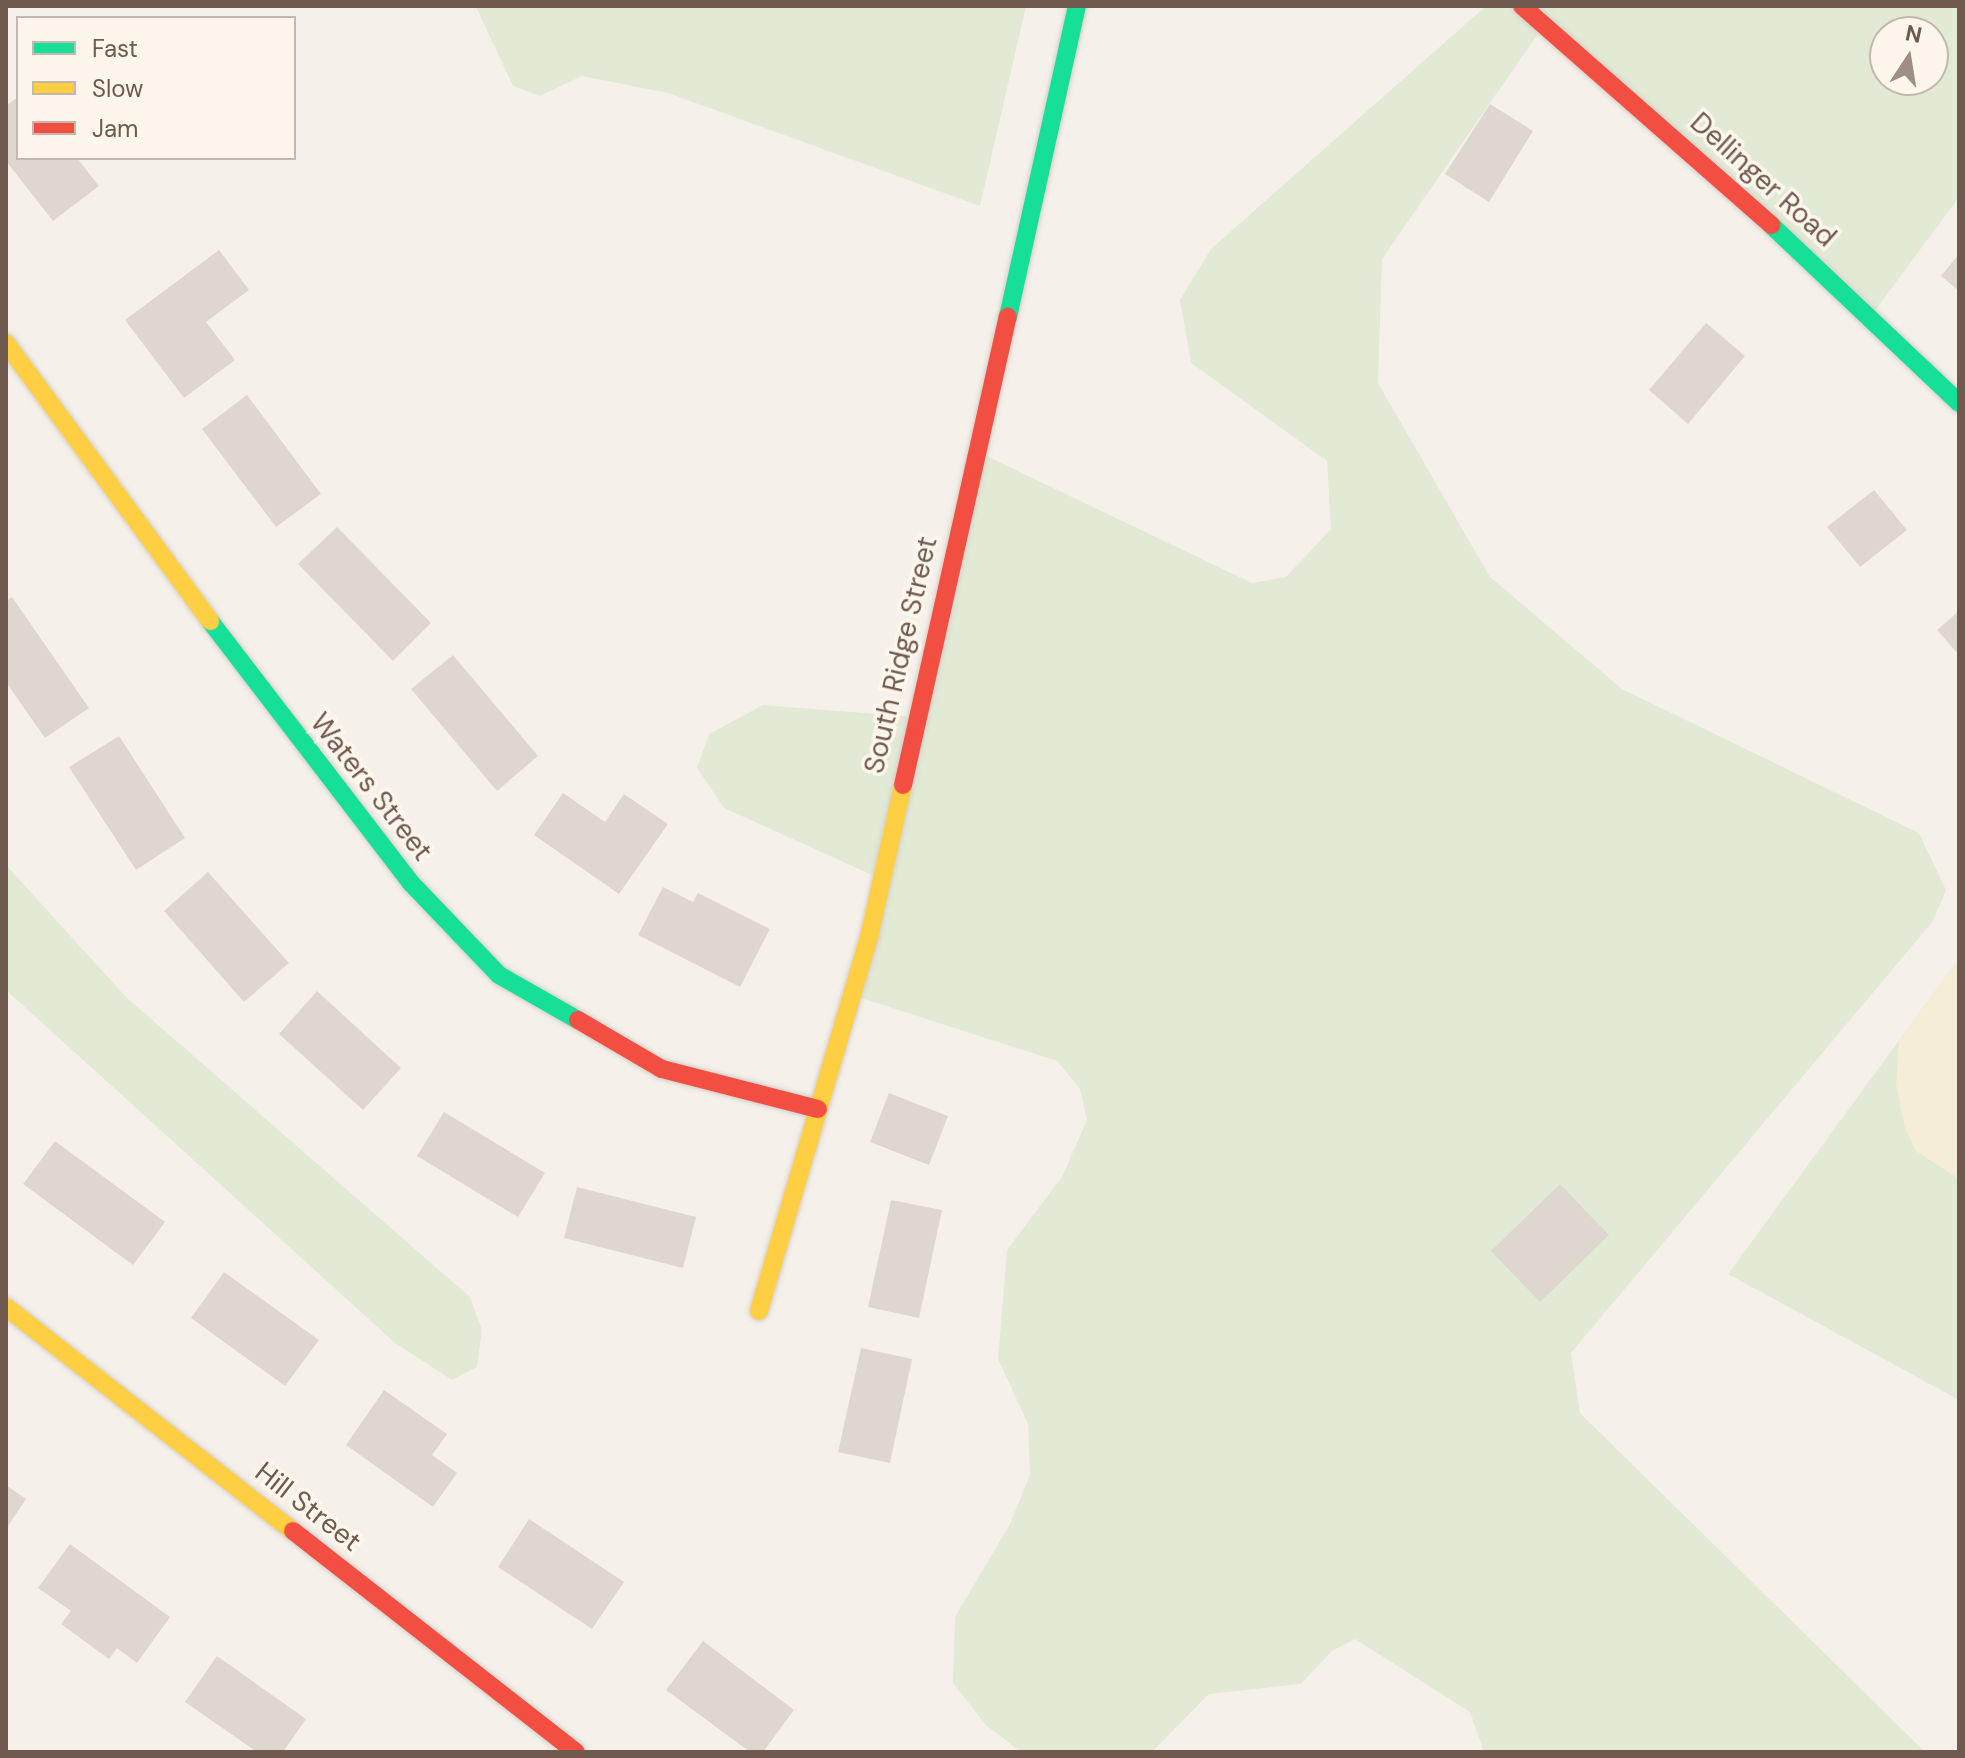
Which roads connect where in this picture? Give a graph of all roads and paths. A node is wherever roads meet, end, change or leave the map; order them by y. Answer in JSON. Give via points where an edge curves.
{"nodes":[{"id":1,"x":1077,"y":6,"type":"edge"},
{"id":2,"x":1522,"y":6,"type":"edge"},
{"id":3,"x":6,"y":343,"type":"edge"},
{"id":4,"x":1959,"y":403,"type":"edge"},
{"id":5,"x":818,"y":1109,"type":"junction"},
{"id":6,"x":6,"y":1307,"type":"edge"},
{"id":7,"x":759,"y":1311,"type":"dead end"},
{"id":8,"x":576,"y":1752,"type":"edge"}],
"edges":[{"from":1,"to":5,"type":"street","name":"South Ridge Street","via":[[870,933]]},
{"from":2,"to":4,"type":"street","name":"Dellinger Road","via":[[1732,188]]},
{"from":3,"to":5,"type":"street","name":"Waters Street","via":[[300,744],[411,883],[499,975],[662,1069]]},
{"from":5,"to":7,"type":"street","name":"South Ridge Street"},
{"from":6,"to":8,"type":"street","name":"Hill Street"}]}
